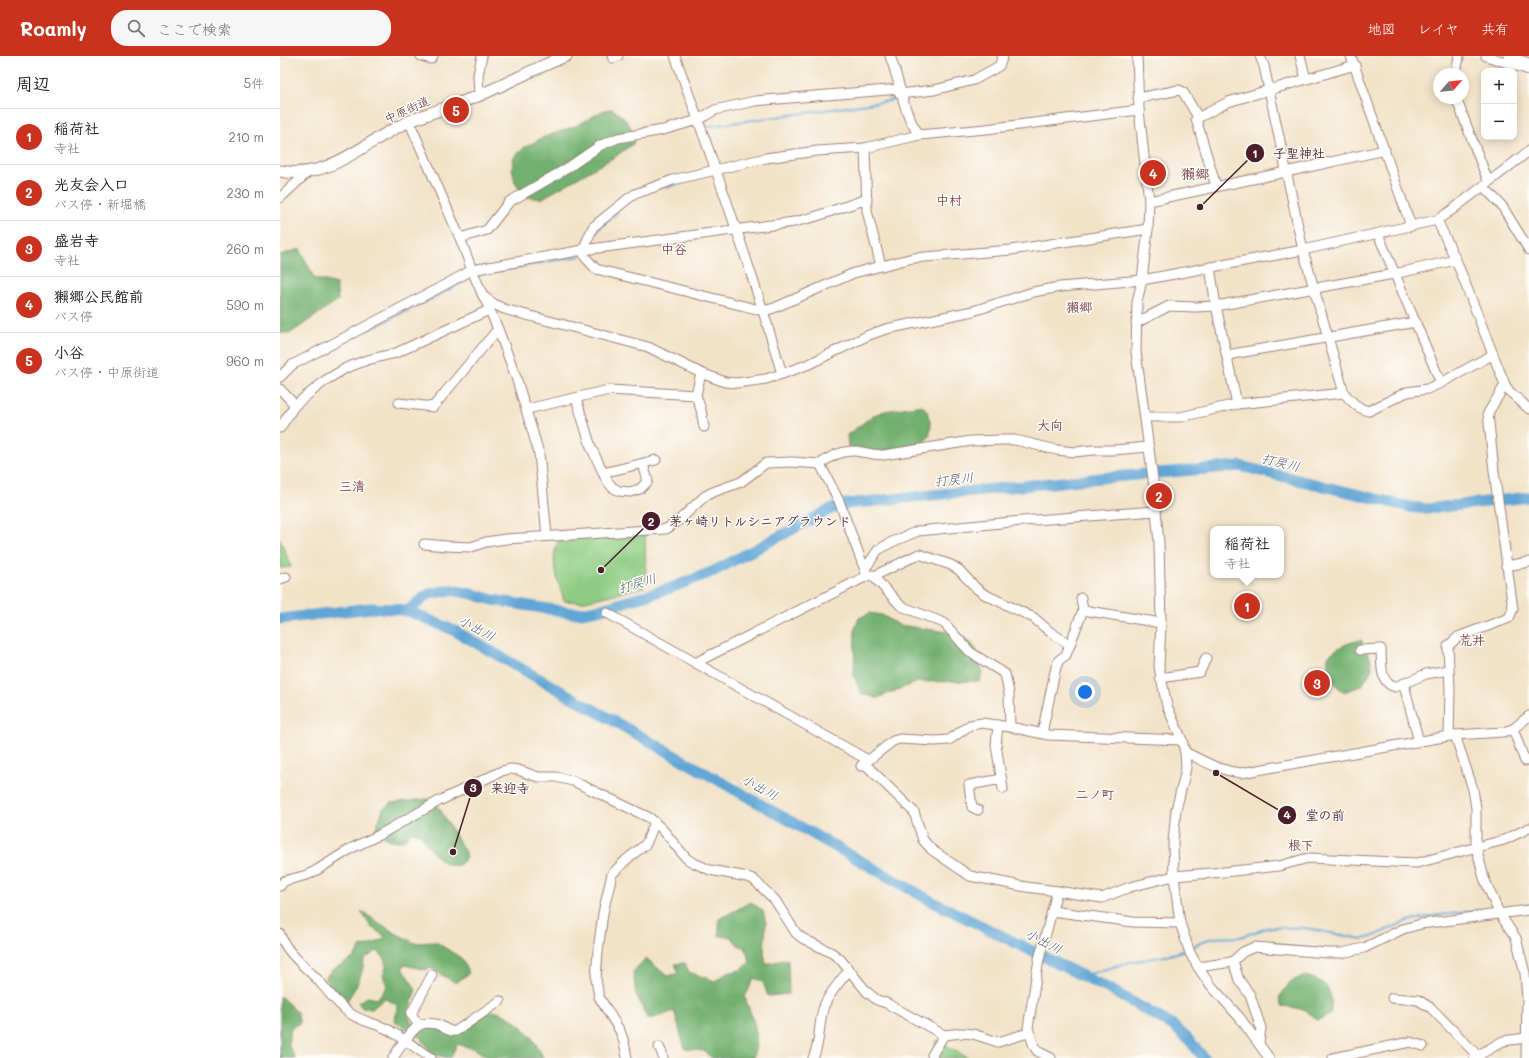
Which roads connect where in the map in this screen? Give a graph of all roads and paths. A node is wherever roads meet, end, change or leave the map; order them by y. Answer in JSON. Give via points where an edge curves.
{"nodes":[{"id":1,"x":421,"y":56,"type":"edge"},
{"id":2,"x":433,"y":56,"type":"edge"},
{"id":3,"x":482,"y":56,"type":"edge"},
{"id":4,"x":566,"y":56,"type":"edge"},
{"id":5,"x":612,"y":56,"type":"edge"},
{"id":6,"x":618,"y":56,"type":"edge"},
{"id":7,"x":675,"y":56,"type":"edge"},
{"id":8,"x":890,"y":56,"type":"edge"},
{"id":9,"x":1003,"y":56,"type":"edge"},
{"id":10,"x":1137,"y":56,"type":"edge"},
{"id":11,"x":1260,"y":56,"type":"edge"},
{"id":12,"x":1300,"y":56,"type":"edge"},
{"id":13,"x":1351,"y":56,"type":"edge"},
{"id":14,"x":1459,"y":56,"type":"edge"},
{"id":15,"x":1486,"y":56,"type":"edge"},
{"id":16,"x":1508,"y":56,"type":"edge"},
{"id":17,"x":1529,"y":63,"type":"edge"},
{"id":18,"x":1355,"y":65,"type":"junction"},
{"id":19,"x":1457,"y":68,"type":"edge"},
{"id":20,"x":1529,"y":70,"type":"edge"},
{"id":21,"x":1306,"y":79,"type":"junction"},
{"id":22,"x":1269,"y":90,"type":"junction"},
{"id":23,"x":900,"y":92,"type":"junction"},
{"id":24,"x":478,"y":95,"type":"junction"},
{"id":25,"x":1138,"y":98,"type":"junction"},
{"id":26,"x":1458,"y":104,"type":"edge"},
{"id":27,"x":1139,"y":110,"type":"junction"},
{"id":28,"x":1198,"y":118,"type":"junction"},
{"id":29,"x":698,"y":120,"type":"junction"},
{"id":30,"x":410,"y":121,"type":"junction"},
{"id":31,"x":919,"y":135,"type":"junction"},
{"id":32,"x":865,"y":148,"type":"junction"},
{"id":33,"x":1385,"y":150,"type":"junction"},
{"id":34,"x":1529,"y":151,"type":"edge"},
{"id":35,"x":716,"y":170,"type":"junction"},
{"id":36,"x":280,"y":171,"type":"edge"},
{"id":37,"x":308,"y":172,"type":"junction"},
{"id":38,"x":1286,"y":172,"type":"junction"},
{"id":39,"x":1486,"y":184,"type":"junction"},
{"id":40,"x":1216,"y":186,"type":"junction"},
{"id":41,"x":280,"y":198,"type":"edge"},
{"id":42,"x":867,"y":199,"type":"junction"},
{"id":43,"x":1149,"y":201,"type":"junction"},
{"id":44,"x":1437,"y":220,"type":"junction"},
{"id":45,"x":1411,"y":226,"type":"junction"},
{"id":46,"x":1148,"y":229,"type":"junction"},
{"id":47,"x":736,"y":230,"type":"junction"},
{"id":48,"x":1378,"y":234,"type":"junction"},
{"id":49,"x":460,"y":238,"type":"junction"},
{"id":50,"x":583,"y":250,"type":"junction"},
{"id":51,"x":1303,"y":250,"type":"junction"},
{"id":52,"x":1529,"y":250,"type":"edge"},
{"id":53,"x":1456,"y":260,"type":"junction"},
{"id":54,"x":881,"y":266,"type":"junction"},
{"id":55,"x":1210,"y":267,"type":"junction"},
{"id":56,"x":473,"y":273,"type":"junction"},
{"id":57,"x":1394,"y":274,"type":"junction"},
{"id":58,"x":1142,"y":280,"type":"junction"},
{"id":59,"x":1314,"y":288,"type":"junction"},
{"id":60,"x":483,"y":296,"type":"junction"},
{"id":61,"x":1216,"y":306,"type":"junction"},
{"id":62,"x":489,"y":310,"type":"junction"},
{"id":63,"x":764,"y":311,"type":"junction"},
{"id":64,"x":1416,"y":322,"type":"junction"},
{"id":65,"x":1136,"y":323,"type":"junction"},
{"id":66,"x":498,"y":329,"type":"junction"},
{"id":67,"x":1328,"y":337,"type":"junction"},
{"id":68,"x":1227,"y":355,"type":"junction"},
{"id":69,"x":1492,"y":355,"type":"junction"},
{"id":70,"x":701,"y":373,"type":"junction"},
{"id":71,"x":782,"y":374,"type":"junction"},
{"id":72,"x":280,"y":377,"type":"edge"},
{"id":73,"x":1441,"y":383,"type":"junction"},
{"id":74,"x":1504,"y":385,"type":"junction"},
{"id":75,"x":280,"y":389,"type":"edge"},
{"id":76,"x":1344,"y":393,"type":"junction"},
{"id":77,"x":696,"y":394,"type":"junction"},
{"id":78,"x":576,"y":398,"type":"junction"},
{"id":79,"x":399,"y":403,"type":"dead end"},
{"id":80,"x":1237,"y":404,"type":"junction"},
{"id":81,"x":295,"y":405,"type":"junction"},
{"id":82,"x":527,"y":409,"type":"junction"},
{"id":83,"x":1529,"y":409,"type":"edge"},
{"id":84,"x":1145,"y":417,"type":"junction"},
{"id":85,"x":704,"y":427,"type":"dead end"},
{"id":86,"x":280,"y":428,"type":"edge"},
{"id":87,"x":1148,"y":447,"type":"junction"},
{"id":88,"x":656,"y":460,"type":"dead end"},
{"id":89,"x":643,"y":464,"type":"junction"},
{"id":90,"x":820,"y":464,"type":"junction"},
{"id":91,"x":604,"y":473,"type":"junction"},
{"id":92,"x":1156,"y":511,"type":"junction"},
{"id":93,"x":547,"y":536,"type":"junction"},
{"id":94,"x":424,"y":544,"type":"dead end"},
{"id":95,"x":1529,"y":562,"type":"edge"},
{"id":96,"x":1506,"y":566,"type":"junction"},
{"id":97,"x":868,"y":574,"type":"junction"},
{"id":98,"x":1081,"y":598,"type":"dead end"},
{"id":99,"x":1083,"y":610,"type":"junction"},
{"id":100,"x":606,"y":613,"type":"dead end"},
{"id":101,"x":1161,"y":623,"type":"junction"},
{"id":102,"x":1070,"y":645,"type":"junction"},
{"id":103,"x":1360,"y":650,"type":"dead end"},
{"id":104,"x":1206,"y":658,"type":"dead end"},
{"id":105,"x":695,"y":663,"type":"junction"},
{"id":106,"x":1449,"y":670,"type":"junction"},
{"id":107,"x":1160,"y":678,"type":"junction"},
{"id":108,"x":1404,"y":685,"type":"junction"},
{"id":109,"x":1529,"y":716,"type":"edge"},
{"id":110,"x":998,"y":725,"type":"junction"},
{"id":111,"x":1010,"y":727,"type":"junction"},
{"id":112,"x":1513,"y":729,"type":"junction"},
{"id":113,"x":1042,"y":733,"type":"junction"},
{"id":114,"x":1452,"y":736,"type":"junction"},
{"id":115,"x":1182,"y":740,"type":"junction"},
{"id":116,"x":1419,"y":742,"type":"junction"},
{"id":117,"x":1185,"y":752,"type":"junction"},
{"id":118,"x":1529,"y":759,"type":"edge"},
{"id":119,"x":864,"y":763,"type":"junction"},
{"id":120,"x":978,"y":810,"type":"dead end"},
{"id":121,"x":655,"y":822,"type":"junction"},
{"id":122,"x":1529,"y":828,"type":"edge"},
{"id":123,"x":1476,"y":847,"type":"junction"},
{"id":124,"x":1174,"y":876,"type":"junction"},
{"id":125,"x":280,"y":886,"type":"edge"},
{"id":126,"x":1057,"y":891,"type":"junction"},
{"id":127,"x":1529,"y":910,"type":"edge"},
{"id":128,"x":1052,"y":911,"type":"junction"},
{"id":129,"x":1499,"y":913,"type":"junction"},
{"id":130,"x":1180,"y":923,"type":"junction"},
{"id":131,"x":280,"y":934,"type":"edge"},
{"id":132,"x":1233,"y":961,"type":"junction"},
{"id":133,"x":1198,"y":967,"type":"junction"},
{"id":134,"x":848,"y":971,"type":"junction"},
{"id":135,"x":432,"y":975,"type":"dead end"},
{"id":136,"x":1392,"y":998,"type":"dead end"},
{"id":137,"x":500,"y":1001,"type":"dead end"},
{"id":138,"x":419,"y":1025,"type":"junction"},
{"id":139,"x":1028,"y":1033,"type":"junction"},
{"id":140,"x":944,"y":1035,"type":"junction"},
{"id":141,"x":1526,"y":1038,"type":"junction"},
{"id":142,"x":406,"y":1041,"type":"junction"},
{"id":143,"x":1259,"y":1042,"type":"junction"},
{"id":144,"x":1423,"y":1046,"type":"dead end"},
{"id":145,"x":659,"y":1047,"type":"dead end"},
{"id":146,"x":1475,"y":1057,"type":"edge"},
{"id":147,"x":393,"y":1058,"type":"edge"},
{"id":148,"x":431,"y":1058,"type":"edge"},
{"id":149,"x":627,"y":1058,"type":"edge"},
{"id":150,"x":663,"y":1058,"type":"edge"},
{"id":151,"x":813,"y":1058,"type":"edge"},
{"id":152,"x":933,"y":1058,"type":"edge"},
{"id":153,"x":1052,"y":1058,"type":"edge"},
{"id":154,"x":1268,"y":1058,"type":"edge"},
{"id":155,"x":1333,"y":1058,"type":"edge"},
{"id":156,"x":1526,"y":1058,"type":"edge"}],
"edges":[{"from":1,"to":2,"type":"street","via":[[431,59]]},
{"from":3,"to":24,"type":"street","via":[[478,75]]},
{"from":4,"to":24,"type":"main road","name":"中原街道"},
{"from":5,"to":6,"type":"street"},
{"from":7,"to":29,"type":"street"},
{"from":8,"to":23,"type":"street"},
{"from":9,"to":23,"type":"street","via":[[999,66],[974,80],[934,90]]},
{"from":10,"to":25,"type":"street"},
{"from":11,"to":22,"type":"street"},
{"from":12,"to":21,"type":"street"},
{"from":13,"to":18,"type":"street"},
{"from":14,"to":19,"type":"street"},
{"from":15,"to":20,"type":"street"},
{"from":16,"to":17,"type":"street"},
{"from":18,"to":21,"type":"street"},
{"from":18,"to":33,"type":"street"},
{"from":21,"to":22,"type":"street"},
{"from":22,"to":28,"type":"street","via":[[1228,102]]},
{"from":22,"to":38,"type":"street"},
{"from":23,"to":29,"type":"street","via":[[754,101],[715,110]]},
{"from":23,"to":31,"type":"street"},
{"from":24,"to":30,"type":"main road","name":"中原街道"},
{"from":25,"to":27,"type":"street"},
{"from":25,"to":28,"type":"street","via":[[1179,90],[1183,92]]},
{"from":26,"to":39,"type":"street"},
{"from":27,"to":31,"type":"street"},
{"from":27,"to":43,"type":"street"},
{"from":28,"to":40,"type":"street","via":[[1196,119]]},
{"from":29,"to":35,"type":"street"},
{"from":29,"to":49,"type":"street","via":[[618,138],[601,145],[509,202],[487,230]]},
{"from":30,"to":37,"type":"main road","name":"中原街道","via":[[339,162]]},
{"from":30,"to":49,"type":"street"},
{"from":31,"to":32,"type":"street"},
{"from":32,"to":35,"type":"street","via":[[766,158]]},
{"from":32,"to":42,"type":"street"},
{"from":33,"to":38,"type":"street"},
{"from":33,"to":45,"type":"street"},
{"from":34,"to":39,"type":"street"},
{"from":35,"to":47,"type":"street"},
{"from":35,"to":50,"type":"street","via":[[673,180],[635,194],[593,227]]},
{"from":36,"to":37,"type":"main road","name":"中原街道"},
{"from":37,"to":41,"type":"street"},
{"from":38,"to":40,"type":"street"},
{"from":38,"to":51,"type":"street"},
{"from":39,"to":44,"type":"street"},
{"from":39,"to":52,"type":"street"},
{"from":40,"to":43,"type":"street"},
{"from":42,"to":47,"type":"street","via":[[794,222]]},
{"from":42,"to":54,"type":"street","via":[[867,211]]},
{"from":43,"to":46,"type":"street"},
{"from":44,"to":45,"type":"street"},
{"from":44,"to":53,"type":"street"},
{"from":45,"to":48,"type":"street"},
{"from":46,"to":54,"type":"street","via":[[1011,250],[913,258]]},
{"from":46,"to":58,"type":"street"},
{"from":47,"to":50,"type":"street"},
{"from":47,"to":63,"type":"street"},
{"from":48,"to":51,"type":"street"},
{"from":48,"to":57,"type":"street"},
{"from":49,"to":56,"type":"street"},
{"from":50,"to":56,"type":"street"},
{"from":50,"to":63,"type":"street","via":[[585,257],[596,269]]},
{"from":51,"to":55,"type":"street"},
{"from":51,"to":59,"type":"street"},
{"from":53,"to":57,"type":"street"},
{"from":53,"to":69,"type":"street"},
{"from":54,"to":63,"type":"street","via":[[854,273]]},
{"from":55,"to":58,"type":"street"},
{"from":55,"to":61,"type":"street"},
{"from":56,"to":60,"type":"street"},
{"from":56,"to":72,"type":"street","via":[[292,365]]},
{"from":57,"to":59,"type":"street"},
{"from":57,"to":64,"type":"street"},
{"from":58,"to":65,"type":"street"},
{"from":58,"to":71,"type":"street","via":[[1060,287],[1033,292],[973,310],[886,329]]},
{"from":59,"to":61,"type":"street"},
{"from":59,"to":67,"type":"street"},
{"from":60,"to":62,"type":"street"},
{"from":60,"to":70,"type":"street","via":[[504,309],[648,347]]},
{"from":61,"to":65,"type":"street","via":[[1169,306]]},
{"from":61,"to":68,"type":"street"},
{"from":62,"to":66,"type":"street"},
{"from":62,"to":81,"type":"street","via":[[396,353],[346,368],[326,380]]},
{"from":63,"to":71,"type":"street"},
{"from":64,"to":67,"type":"street"},
{"from":64,"to":73,"type":"street"},
{"from":65,"to":84,"type":"street","via":[[1136,352]]},
{"from":66,"to":79,"type":"street","via":[[433,408]]},
{"from":66,"to":82,"type":"street"},
{"from":67,"to":68,"type":"street"},
{"from":67,"to":76,"type":"street"},
{"from":68,"to":80,"type":"street"},
{"from":69,"to":73,"type":"street"},
{"from":69,"to":74,"type":"street"},
{"from":70,"to":71,"type":"street","via":[[737,384]]},
{"from":70,"to":77,"type":"street"},
{"from":73,"to":76,"type":"street","via":[[1427,389],[1407,392],[1369,411],[1363,410]]},
{"from":74,"to":83,"type":"street"},
{"from":74,"to":96,"type":"street","via":[[1488,413]]},
{"from":75,"to":81,"type":"street"},
{"from":76,"to":80,"type":"street"},
{"from":77,"to":78,"type":"street","via":[[609,390]]},
{"from":77,"to":85,"type":"street"},
{"from":78,"to":82,"type":"street"},
{"from":78,"to":91,"type":"street","via":[[591,447]]},
{"from":80,"to":84,"type":"street","via":[[1180,417]]},
{"from":81,"to":86,"type":"street"},
{"from":82,"to":93,"type":"street","via":[[539,453]]},
{"from":84,"to":87,"type":"street"},
{"from":87,"to":90,"type":"street","via":[[1074,452],[1015,440],[971,441],[884,455],[847,452],[828,458]]},
{"from":87,"to":92,"type":"street"},
{"from":88,"to":89,"type":"street"},
{"from":89,"to":91,"type":"street"},
{"from":89,"to":91,"type":"street","via":[[648,481],[640,489],[630,492],[612,487]]},
{"from":90,"to":93,"type":"street","via":[[766,463],[741,482],[705,496],[666,529]]},
{"from":90,"to":97,"type":"street","via":[[839,501]]},
{"from":92,"to":97,"type":"street","via":[[918,531],[878,550]]},
{"from":92,"to":101,"type":"street","via":[[1161,576]]},
{"from":93,"to":94,"type":"street","via":[[486,542],[471,547]]},
{"from":95,"to":96,"type":"street"},
{"from":96,"to":106,"type":"street","via":[[1513,609],[1509,618],[1458,637],[1448,646]]},
{"from":97,"to":102,"type":"street","via":[[919,554],[951,565],[984,594],[1034,618]]},
{"from":97,"to":105,"type":"street"},
{"from":97,"to":111,"type":"street","via":[[901,606],[944,623],[970,652],[1005,674],[1009,693]]},
{"from":98,"to":99,"type":"street"},
{"from":99,"to":101,"type":"street"},
{"from":99,"to":102,"type":"street"},
{"from":100,"to":105,"type":"street"},
{"from":101,"to":107,"type":"street","via":[[1158,654]]},
{"from":102,"to":113,"type":"street","via":[[1056,667]]},
{"from":103,"to":108,"type":"street","via":[[1380,649],[1383,678],[1386,683],[1395,687]]},
{"from":104,"to":107,"type":"street","via":[[1200,672]]},
{"from":105,"to":119,"type":"street"},
{"from":106,"to":108,"type":"street","via":[[1426,674]]},
{"from":106,"to":114,"type":"street"},
{"from":107,"to":115,"type":"street","via":[[1167,706]]},
{"from":108,"to":116,"type":"street"},
{"from":109,"to":112,"type":"street"},
{"from":110,"to":111,"type":"street"},
{"from":110,"to":119,"type":"street","via":[[970,725],[949,740],[893,740]]},
{"from":110,"to":120,"type":"street","via":[[996,745],[1003,784],[969,785],[972,807]]},
{"from":111,"to":113,"type":"street"},
{"from":112,"to":114,"type":"street","via":[[1494,734]]},
{"from":112,"to":118,"type":"street","via":[[1525,761]]},
{"from":113,"to":115,"type":"street"},
{"from":114,"to":116,"type":"street"},
{"from":114,"to":123,"type":"street","via":[[1473,789],[1476,808]]},
{"from":115,"to":117,"type":"street"},
{"from":116,"to":117,"type":"street","via":[[1241,773],[1217,768]]},
{"from":117,"to":124,"type":"street","via":[[1186,767],[1174,826]]},
{"from":119,"to":126,"type":"street","via":[[914,812],[923,840],[932,850],[970,876]]},
{"from":121,"to":125,"type":"street","via":[[638,811],[573,781],[556,777],[538,777],[510,769],[439,801],[317,870],[284,881]]},
{"from":121,"to":134,"type":"street","via":[[692,862],[714,871],[747,877],[761,885],[775,900],[796,933],[832,953]]},
{"from":121,"to":149,"type":"street","via":[[646,844],[612,874],[598,951],[596,978],[599,997],[620,1031]]},
{"from":122,"to":123,"type":"street","via":[[1504,840]]},
{"from":123,"to":124,"type":"street","via":[[1417,863],[1308,858],[1279,866]]},
{"from":123,"to":129,"type":"street","via":[[1484,878]]},
{"from":124,"to":126,"type":"street","via":[[1130,887],[1102,898]]},
{"from":124,"to":130,"type":"street"},
{"from":126,"to":128,"type":"street"},
{"from":127,"to":129,"type":"street"},
{"from":128,"to":130,"type":"street","via":[[1133,922]]},
{"from":128,"to":139,"type":"street","via":[[1040,955]]},
{"from":129,"to":132,"type":"street","via":[[1411,926],[1364,948],[1342,953],[1254,947],[1248,948]]},
{"from":129,"to":141,"type":"street","via":[[1516,938],[1525,973]]},
{"from":130,"to":133,"type":"street","via":[[1190,953]]},
{"from":131,"to":142,"type":"street","via":[[286,946],[349,1013]]},
{"from":132,"to":133,"type":"street"},
{"from":132,"to":143,"type":"street","via":[[1239,980],[1250,995],[1261,1028]]},
{"from":133,"to":143,"type":"street"},
{"from":134,"to":140,"type":"street","via":[[877,1000]]},
{"from":134,"to":151,"type":"street","via":[[830,993],[824,1006],[818,1046]]},
{"from":135,"to":138,"type":"street","via":[[411,1014]]},
{"from":136,"to":146,"type":"street","via":[[1418,1000],[1431,1008]]},
{"from":137,"to":138,"type":"street","via":[[456,1031],[452,1032],[436,1024]]},
{"from":138,"to":142,"type":"street"},
{"from":139,"to":140,"type":"street","via":[[998,1042],[973,1034]]},
{"from":139,"to":153,"type":"street","via":[[1037,1051]]},
{"from":140,"to":152,"type":"street","via":[[932,1055]]},
{"from":141,"to":146,"type":"street","via":[[1502,1041]]},
{"from":141,"to":156,"type":"street"},
{"from":142,"to":147,"type":"street"},
{"from":142,"to":148,"type":"street"},
{"from":143,"to":154,"type":"street"},
{"from":144,"to":155,"type":"street","via":[[1410,1042]]},
{"from":145,"to":150,"type":"street"}]}
